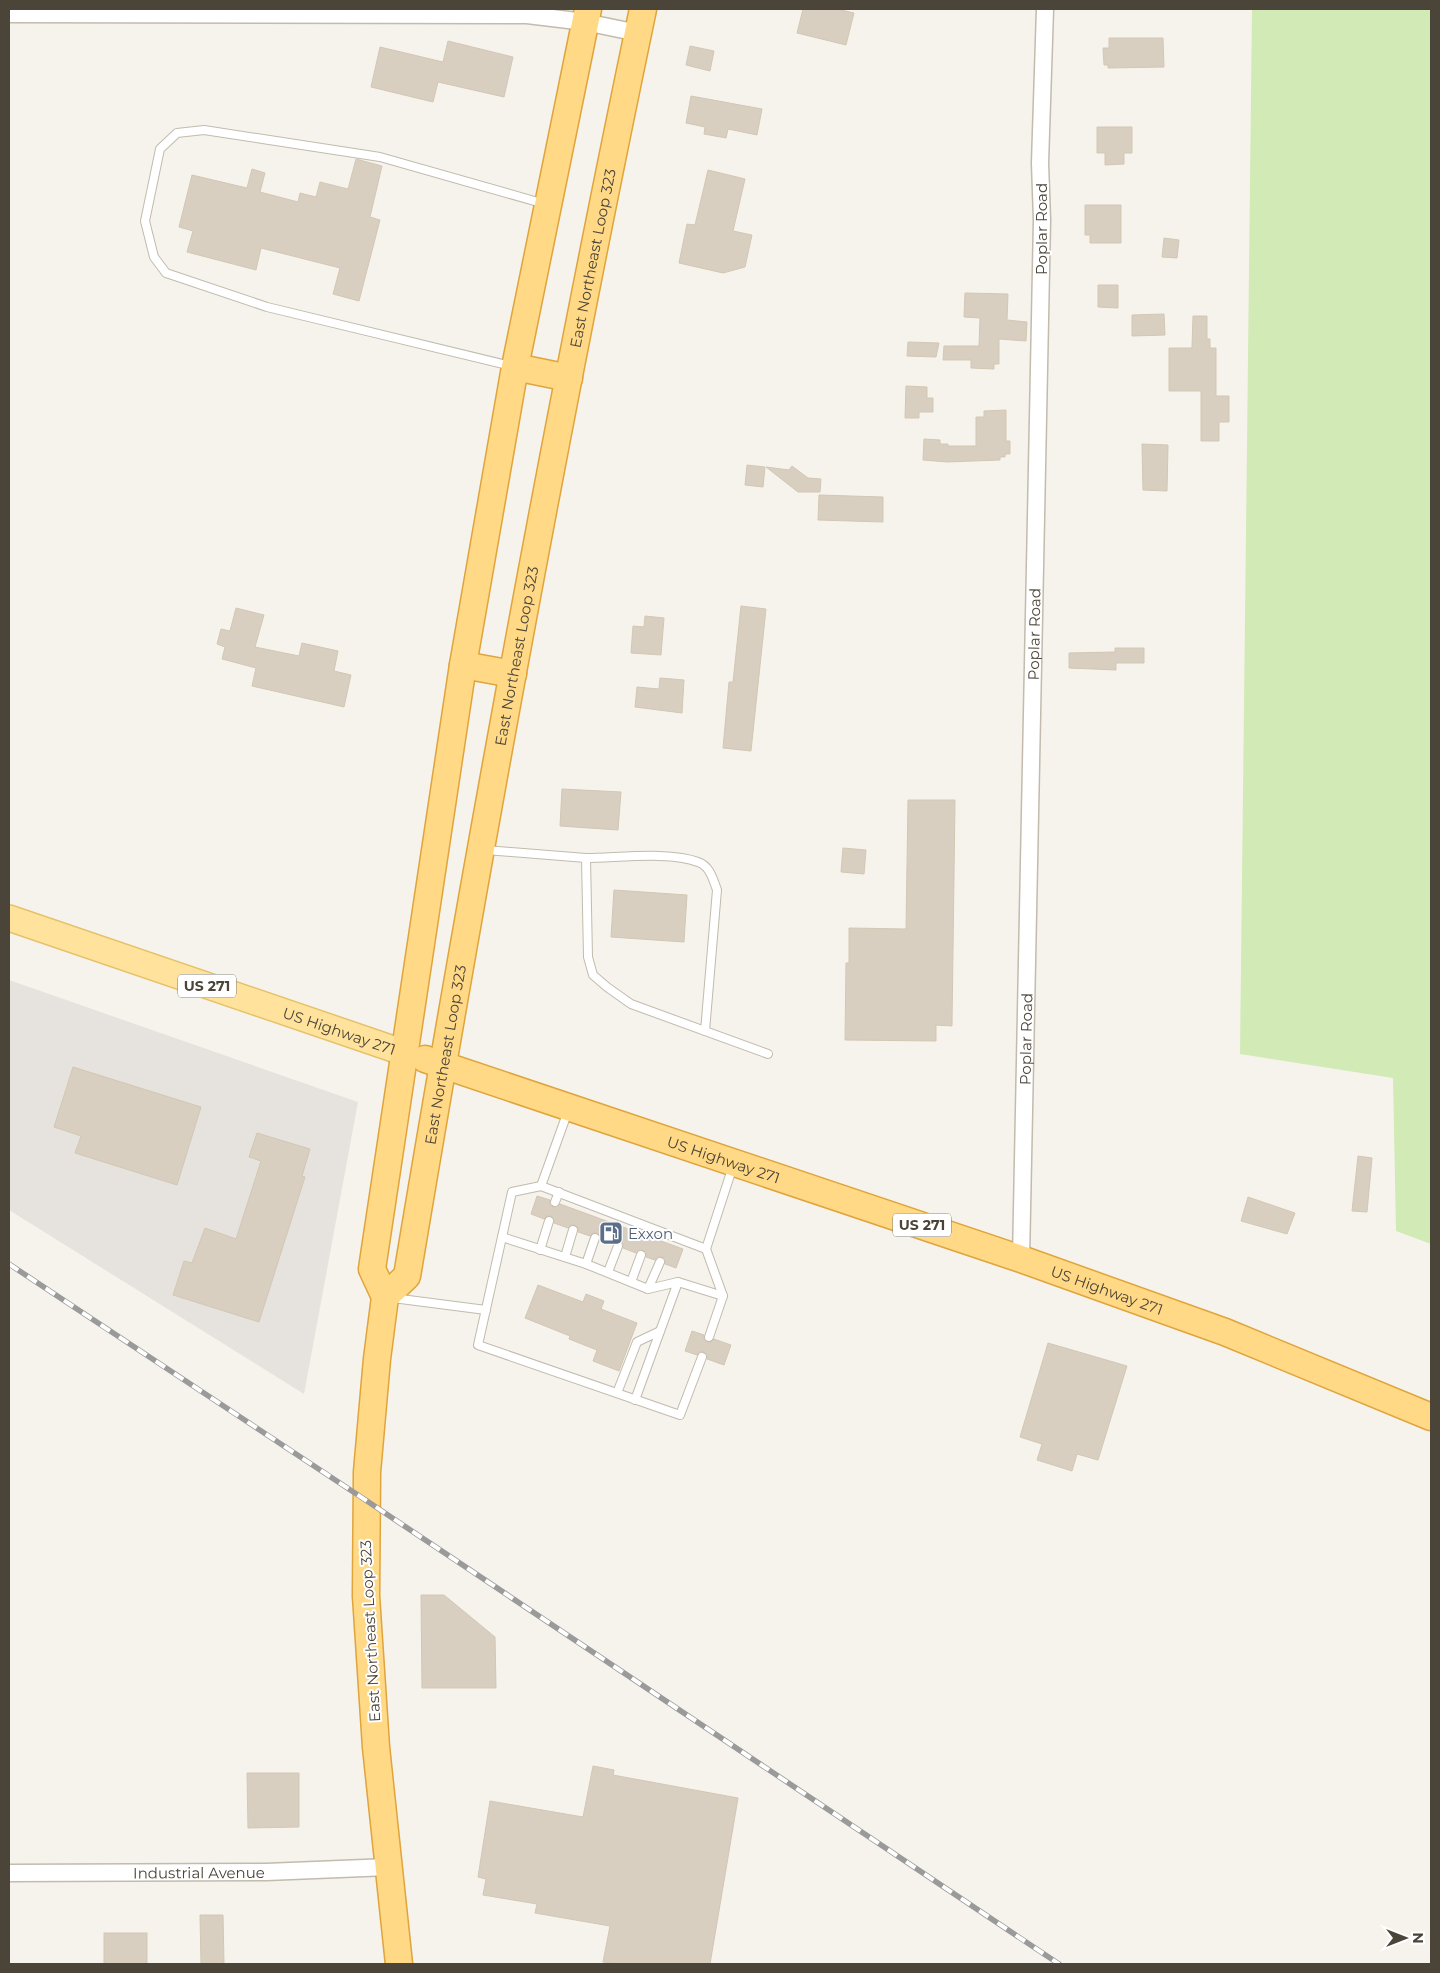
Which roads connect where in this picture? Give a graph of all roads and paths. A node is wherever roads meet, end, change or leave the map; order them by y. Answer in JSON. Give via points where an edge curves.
{"nodes":[{"id":1,"x":1045,"y":9,"type":"edge"},
{"id":2,"x":9,"y":14,"type":"edge"},
{"id":3,"x":586,"y":15,"type":"edge"},
{"id":4,"x":640,"y":21,"type":"edge"},
{"id":5,"x":548,"y":204,"type":"junction"},
{"id":6,"x":516,"y":367,"type":"junction"},
{"id":7,"x":569,"y":378,"type":"junction"},
{"id":8,"x":463,"y":664,"type":"junction"},
{"id":9,"x":513,"y":674,"type":"junction"},
{"id":10,"x":481,"y":850,"type":"junction"},
{"id":11,"x":586,"y":858,"type":"junction"},
{"id":12,"x":9,"y":918,"type":"edge"},
{"id":13,"x":705,"y":1031,"type":"junction"},
{"id":14,"x":405,"y":1053,"type":"junction"},
{"id":15,"x":768,"y":1054,"type":"dead end"},
{"id":16,"x":442,"y":1064,"type":"junction"},
{"id":17,"x":570,"y":1107,"type":"junction"},
{"id":18,"x":734,"y":1162,"type":"junction"},
{"id":19,"x":541,"y":1186,"type":"junction"},
{"id":20,"x":558,"y":1192,"type":"junction"},
{"id":21,"x":555,"y":1202,"type":"dead end"},
{"id":22,"x":583,"y":1202,"type":"junction"},
{"id":23,"x":604,"y":1210,"type":"junction"},
{"id":24,"x":580,"y":1211,"type":"dead end"},
{"id":25,"x":601,"y":1219,"type":"dead end"},
{"id":26,"x":629,"y":1219,"type":"junction"},
{"id":27,"x":548,"y":1221,"type":"dead end"},
{"id":28,"x":626,"y":1228,"type":"dead end"},
{"id":29,"x":574,"y":1230,"type":"dead end"},
{"id":30,"x":669,"y":1235,"type":"junction"},
{"id":31,"x":502,"y":1237,"type":"junction"},
{"id":32,"x":594,"y":1238,"type":"dead end"},
{"id":33,"x":666,"y":1243,"type":"dead end"},
{"id":34,"x":618,"y":1246,"type":"dead end"},
{"id":35,"x":706,"y":1249,"type":"junction"},
{"id":36,"x":540,"y":1250,"type":"junction"},
{"id":37,"x":641,"y":1255,"type":"dead end"},
{"id":38,"x":565,"y":1257,"type":"junction"},
{"id":39,"x":1021,"y":1259,"type":"junction"},
{"id":40,"x":660,"y":1262,"type":"dead end"},
{"id":41,"x":586,"y":1264,"type":"junction"},
{"id":42,"x":608,"y":1272,"type":"junction"},
{"id":43,"x":631,"y":1282,"type":"junction"},
{"id":44,"x":678,"y":1282,"type":"junction"},
{"id":45,"x":648,"y":1289,"type":"junction"},
{"id":46,"x":723,"y":1296,"type":"junction"},
{"id":47,"x":385,"y":1297,"type":"junction"},
{"id":48,"x":486,"y":1310,"type":"junction"},
{"id":49,"x":660,"y":1331,"type":"junction"},
{"id":50,"x":709,"y":1337,"type":"dead end"},
{"id":51,"x":702,"y":1357,"type":"dead end"},
{"id":52,"x":617,"y":1393,"type":"junction"},
{"id":53,"x":635,"y":1400,"type":"junction"},
{"id":54,"x":1431,"y":1417,"type":"edge"},
{"id":55,"x":389,"y":1867,"type":"junction"},
{"id":56,"x":9,"y":1873,"type":"edge"},
{"id":57,"x":399,"y":1964,"type":"edge"}],
"edges":[{"from":1,"to":39,"type":"street","name":"Poplar Road"},
{"from":2,"to":3,"type":"street"},
{"from":3,"to":4,"type":"street"},
{"from":3,"to":5,"type":"highway"},
{"from":4,"to":7,"type":"highway","name":"East Northeast Loop 323"},
{"from":5,"to":6,"type":"highway"},
{"from":5,"to":6,"type":"lane","via":[[380,157],[204,130],[177,133],[160,149],[145,221],[154,257],[166,274],[267,307]]},
{"from":6,"to":7,"type":"highway"},
{"from":6,"to":8,"type":"highway"},
{"from":7,"to":9,"type":"highway","name":"East Northeast Loop 323"},
{"from":8,"to":9,"type":"highway"},
{"from":8,"to":14,"type":"highway"},
{"from":9,"to":10,"type":"highway","name":"East Northeast Loop 323"},
{"from":10,"to":11,"type":"lane"},
{"from":10,"to":16,"type":"highway","name":"East Northeast Loop 323"},
{"from":11,"to":13,"type":"lane","via":[[588,957],[593,976],[631,1004]]},
{"from":11,"to":13,"type":"lane","via":[[668,856],[699,862],[711,873],[717,890]]},
{"from":12,"to":14,"type":"main road","name":"US Highway 271","number":"US 271"},
{"from":13,"to":15,"type":"lane"},
{"from":14,"to":16,"type":"highway","name":"US Highway 271","number":"US 271"},
{"from":14,"to":47,"type":"highway","via":[[372,1269]]},
{"from":16,"to":17,"type":"highway","name":"US Highway 271","number":"US 271"},
{"from":16,"to":47,"type":"highway","name":"East Northeast Loop 323","via":[[407,1276]]},
{"from":17,"to":18,"type":"highway","name":"US Highway 271","number":"US 271"},
{"from":17,"to":19,"type":"lane"},
{"from":18,"to":35,"type":"lane"},
{"from":18,"to":39,"type":"highway","name":"US Highway 271","number":"US 271"},
{"from":19,"to":20,"type":"lane"},
{"from":19,"to":31,"type":"lane","via":[[512,1192]]},
{"from":20,"to":21,"type":"lane"},
{"from":20,"to":22,"type":"lane"},
{"from":22,"to":23,"type":"lane"},
{"from":22,"to":24,"type":"lane"},
{"from":23,"to":25,"type":"lane"},
{"from":23,"to":26,"type":"lane"},
{"from":26,"to":28,"type":"lane"},
{"from":26,"to":30,"type":"lane","via":[[649,1232]]},
{"from":27,"to":36,"type":"lane"},
{"from":29,"to":38,"type":"lane"},
{"from":30,"to":33,"type":"lane"},
{"from":30,"to":35,"type":"lane"},
{"from":31,"to":36,"type":"lane"},
{"from":31,"to":48,"type":"lane"},
{"from":32,"to":41,"type":"lane"},
{"from":34,"to":42,"type":"lane"},
{"from":35,"to":46,"type":"lane"},
{"from":36,"to":38,"type":"lane"},
{"from":37,"to":43,"type":"lane"},
{"from":38,"to":41,"type":"lane"},
{"from":39,"to":54,"type":"highway","name":"US Highway 271","number":"US 271","via":[[1225,1332]]},
{"from":40,"to":45,"type":"lane"},
{"from":41,"to":42,"type":"lane"},
{"from":42,"to":43,"type":"lane"},
{"from":43,"to":45,"type":"lane"},
{"from":44,"to":45,"type":"lane"},
{"from":44,"to":46,"type":"lane"},
{"from":44,"to":49,"type":"lane"},
{"from":46,"to":50,"type":"lane"},
{"from":47,"to":48,"type":"lane"},
{"from":47,"to":55,"type":"highway","name":"East Northeast Loop 323","via":[[370,1440],[366,1563],[375,1727]]},
{"from":48,"to":52,"type":"lane","via":[[478,1345]]},
{"from":49,"to":52,"type":"lane","via":[[637,1342]]},
{"from":49,"to":53,"type":"lane"},
{"from":51,"to":53,"type":"lane","via":[[680,1415]]},
{"from":52,"to":53,"type":"lane"},
{"from":55,"to":56,"type":"street","name":"Industrial Avenue","via":[[266,1872]]},
{"from":55,"to":57,"type":"highway","name":"East Northeast Loop 323"}]}
